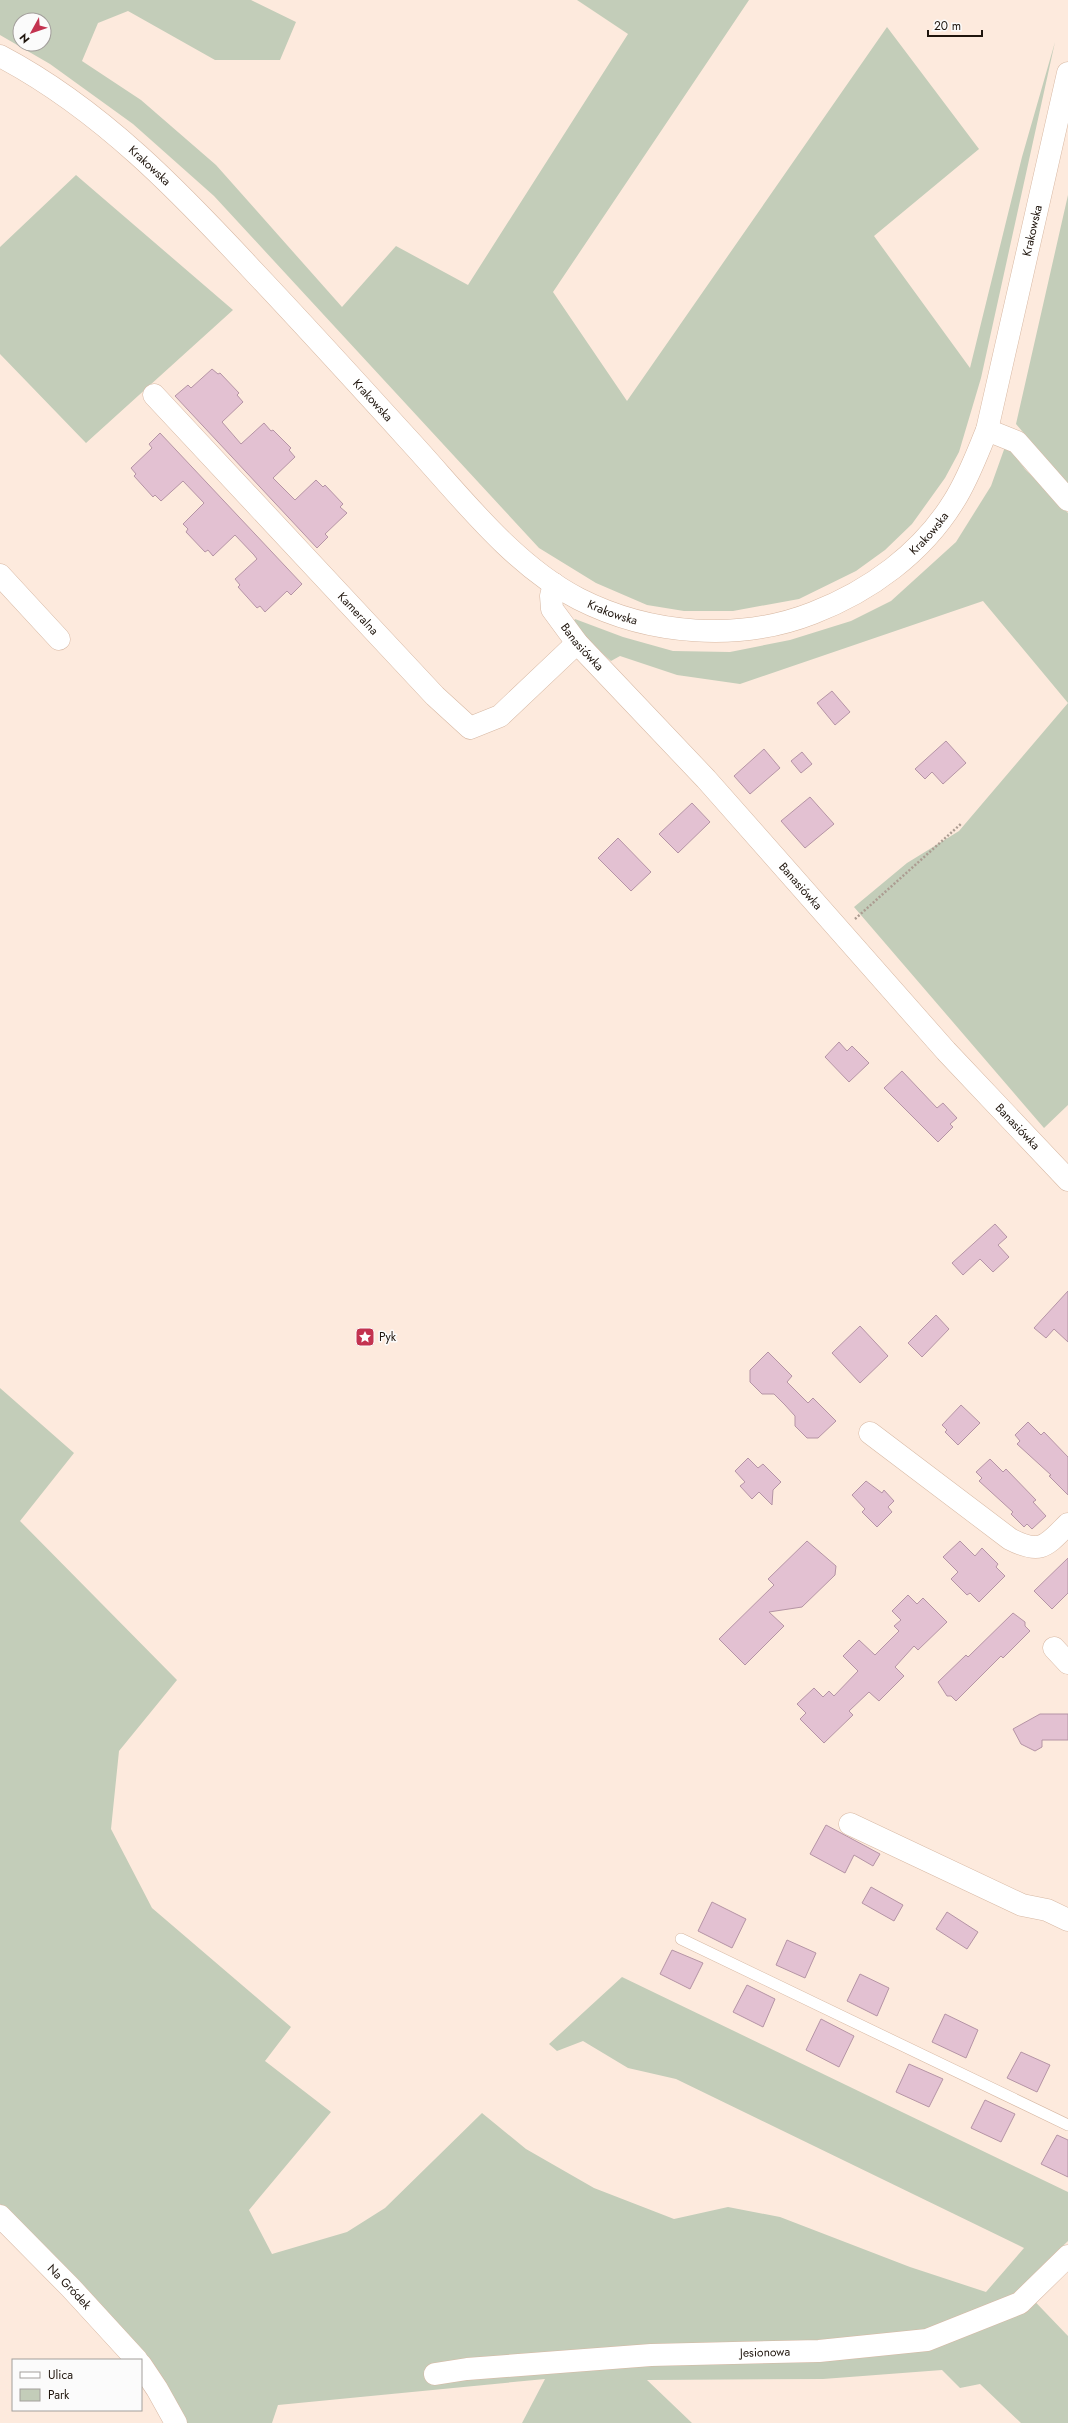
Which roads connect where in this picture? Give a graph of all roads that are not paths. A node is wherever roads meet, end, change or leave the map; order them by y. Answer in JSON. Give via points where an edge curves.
{"nodes":[{"id":1,"x":0,"y":56,"type":"edge"},
{"id":2,"x":1068,"y":73,"type":"edge"},
{"id":3,"x":154,"y":395,"type":"dead end"},
{"id":4,"x":987,"y":430,"type":"junction"},
{"id":5,"x":1068,"y":500,"type":"edge"},
{"id":6,"x":0,"y":575,"type":"edge"},
{"id":7,"x":554,"y":584,"type":"junction"},
{"id":8,"x":59,"y":640,"type":"dead end"},
{"id":9,"x":577,"y":643,"type":"junction"},
{"id":10,"x":1068,"y":1180,"type":"edge"},
{"id":11,"x":870,"y":1433,"type":"dead end"},
{"id":12,"x":1068,"y":1524,"type":"edge"},
{"id":13,"x":850,"y":1824,"type":"dead end"},
{"id":14,"x":1068,"y":1920,"type":"edge"},
{"id":15,"x":682,"y":1939,"type":"dead end"},
{"id":16,"x":1068,"y":2125,"type":"edge"},
{"id":17,"x":0,"y":2216,"type":"edge"},
{"id":18,"x":1068,"y":2256,"type":"edge"},
{"id":19,"x":135,"y":2359,"type":"edge"},
{"id":20,"x":142,"y":2366,"type":"edge"},
{"id":21,"x":435,"y":2374,"type":"dead end"},
{"id":22,"x":176,"y":2423,"type":"edge"}],
"edges":[{"from":1,"to":7,"type":"street","name":"Krakowska","via":[[66,97],[173,186],[477,514],[516,554]]},
{"from":2,"to":4,"type":"street","name":"Krakowska"},
{"from":3,"to":9,"type":"street","name":"Kameralna","via":[[435,696],[470,728],[500,716]]},
{"from":4,"to":5,"type":"street","via":[[1017,442]]},
{"from":4,"to":7,"type":"street","name":"Krakowska","via":[[968,476],[954,501],[915,551],[865,587],[833,605],[796,620],[757,628],[717,632],[679,630],[625,618],[580,599]]},
{"from":6,"to":8,"type":"street"},
{"from":7,"to":9,"type":"street","name":"Banasiówka","via":[[551,596],[552,609]]},
{"from":9,"to":10,"type":"street","name":"Banasiówka","via":[[706,779],[946,1050]]},
{"from":11,"to":12,"type":"street","via":[[1010,1539],[1027,1548],[1040,1547],[1051,1541]]},
{"from":13,"to":14,"type":"street","via":[[1022,1905],[1047,1910]]},
{"from":15,"to":16,"type":"lane"},
{"from":17,"to":19,"type":"street","name":"Na Gródek","via":[[71,2288]]},
{"from":18,"to":21,"type":"street","name":"Jesionowa","via":[[1020,2303],[927,2340],[819,2351],[651,2355]]},
{"from":20,"to":22,"type":"street","via":[[158,2389]]}]}
